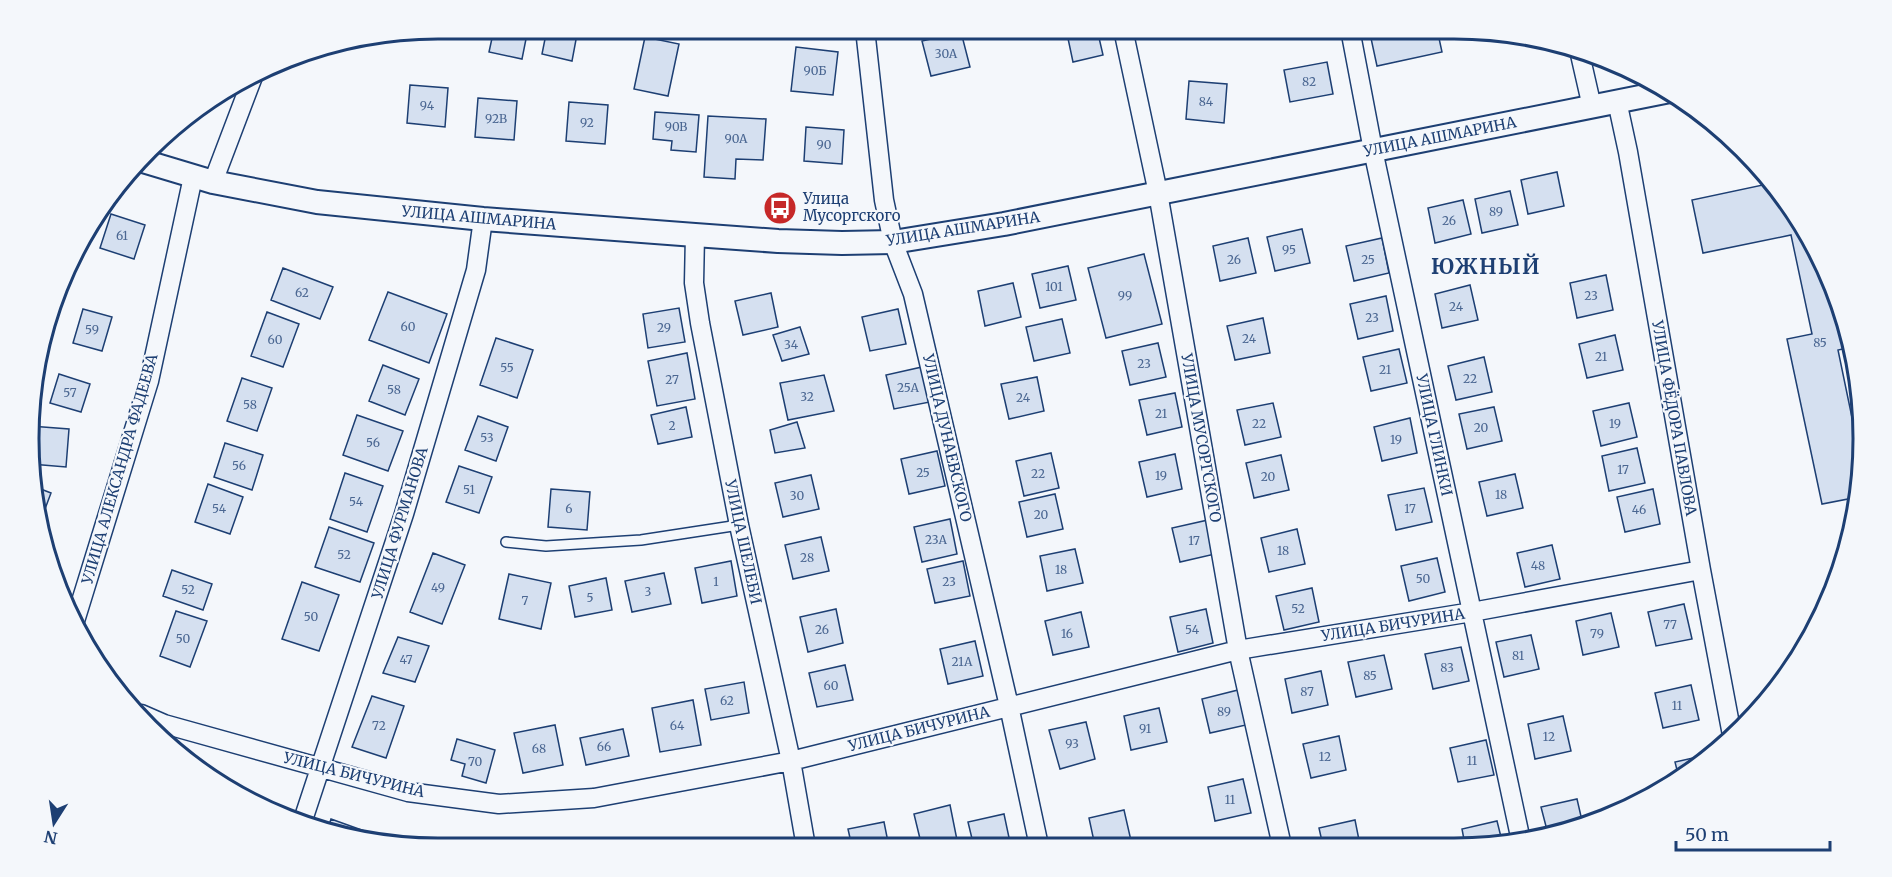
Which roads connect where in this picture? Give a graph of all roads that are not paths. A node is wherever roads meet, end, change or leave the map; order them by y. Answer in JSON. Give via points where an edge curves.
{"nodes":[{"id":1,"x":866,"y":39,"type":"edge"},
{"id":2,"x":1126,"y":39,"type":"edge"},
{"id":3,"x":1352,"y":39,"type":"edge"},
{"id":4,"x":1581,"y":60,"type":"edge"},
{"id":5,"x":247,"y":89,"type":"edge"},
{"id":6,"x":1655,"y":94,"type":"edge"},
{"id":7,"x":1617,"y":101,"type":"junction"},
{"id":8,"x":1592,"y":107,"type":"junction"},
{"id":9,"x":1373,"y":150,"type":"junction"},
{"id":10,"x":149,"y":163,"type":"edge"},
{"id":11,"x":203,"y":179,"type":"junction"},
{"id":12,"x":1158,"y":193,"type":"junction"},
{"id":13,"x":483,"y":219,"type":"junction"},
{"id":14,"x":695,"y":235,"type":"junction"},
{"id":15,"x":893,"y":242,"type":"junction"},
{"id":16,"x":739,"y":525,"type":"junction"},
{"id":17,"x":506,"y":542,"type":"dead end"},
{"id":18,"x":1701,"y":570,"type":"junction"},
{"id":19,"x":78,"y":611,"type":"edge"},
{"id":20,"x":1472,"y":612,"type":"junction"},
{"id":21,"x":1238,"y":650,"type":"junction"},
{"id":22,"x":1010,"y":706,"type":"junction"},
{"id":23,"x":155,"y":720,"type":"edge"},
{"id":24,"x":1730,"y":726,"type":"edge"},
{"id":25,"x":791,"y":761,"type":"junction"},
{"id":26,"x":320,"y":768,"type":"junction"},
{"id":27,"x":305,"y":815,"type":"edge"},
{"id":28,"x":1519,"y":832,"type":"edge"},
{"id":29,"x":804,"y":838,"type":"edge"},
{"id":30,"x":1037,"y":838,"type":"edge"},
{"id":31,"x":1280,"y":838,"type":"edge"}],
"edges":[{"from":1,"to":15,"type":"street","name":"УЛИЦА ДУНАЕВСКОГО","via":[[884,200]]},
{"from":2,"to":12,"type":"street","name":"УЛИЦА МУСОРГСКОГО"},
{"from":3,"to":9,"type":"street","name":"УЛИЦА ГЛИНКИ"},
{"from":4,"to":8,"type":"street"},
{"from":5,"to":11,"type":"street","name":"УЛИЦА АЛЕКСАНДРА ФАДЕЕВА"},
{"from":6,"to":7,"type":"street","name":"УЛИЦА АШМАРИНА"},
{"from":7,"to":8,"type":"street","name":"УЛИЦА АШМАРИНА"},
{"from":7,"to":18,"type":"street","name":"УЛИЦА ФЁДОРА ПАВЛОВА"},
{"from":8,"to":9,"type":"street","name":"УЛИЦА АШМАРИНА"},
{"from":9,"to":12,"type":"street","name":"УЛИЦА АШМАРИНА"},
{"from":9,"to":20,"type":"street","name":"УЛИЦА ГЛИНКИ"},
{"from":10,"to":11,"type":"street","name":"УЛИЦА АШМАРИНА"},
{"from":11,"to":13,"type":"street","name":"УЛИЦА АШМАРИНА","via":[[317,202]]},
{"from":11,"to":19,"type":"street","name":"УЛИЦА АЛЕКСАНДРА ФАДЕЕВА","via":[[149,381]]},
{"from":12,"to":15,"type":"street","name":"УЛИЦА АШМАРИНА"},
{"from":12,"to":21,"type":"street","name":"УЛИЦА МУСОРГСКОГО"},
{"from":13,"to":14,"type":"street","name":"УЛИЦА АШМАРИНА"},
{"from":13,"to":26,"type":"street","name":"УЛИЦА ФУРМАНОВА","via":[[476,270],[404,514]]},
{"from":14,"to":15,"type":"street","name":"УЛИЦА АШМАРИНА","via":[[789,242]]},
{"from":14,"to":16,"type":"street","name":"УЛИЦА ШЕЛЕБИ","via":[[695,293]]},
{"from":15,"to":22,"type":"street","name":"УЛИЦА ДУНАЕВСКОГО","via":[[913,294]]},
{"from":16,"to":17,"type":"lane","via":[[641,540],[546,546]]},
{"from":16,"to":25,"type":"street","name":"УЛИЦА ШЕЛЕБИ"},
{"from":18,"to":20,"type":"street","name":"УЛИЦА БИЧУРИНА"},
{"from":18,"to":24,"type":"street","name":"УЛИЦА ФЁДОРА ПАВЛОВА"},
{"from":20,"to":21,"type":"street","name":"УЛИЦА БИЧУРИНА"},
{"from":20,"to":28,"type":"street","name":"УЛИЦА ГЛИНКИ"},
{"from":21,"to":22,"type":"street","name":"УЛИЦА БИЧУРИНА"},
{"from":21,"to":31,"type":"street","name":"УЛИЦА МУСОРГСКОГО"},
{"from":22,"to":25,"type":"street","name":"УЛИЦА БИЧУРИНА"},
{"from":22,"to":30,"type":"street","name":"УЛИЦА ДУНАЕВСКОГО"},
{"from":23,"to":26,"type":"street","name":"УЛИЦА БИЧУРИНА"},
{"from":25,"to":26,"type":"street","name":"УЛИЦА БИЧУРИНА","via":[[594,798],[499,804],[408,792]]},
{"from":25,"to":29,"type":"street","name":"УЛИЦА ШЕЛЕБИ"},
{"from":26,"to":27,"type":"street","name":"УЛИЦА ФУРМАНОВА"}]}
